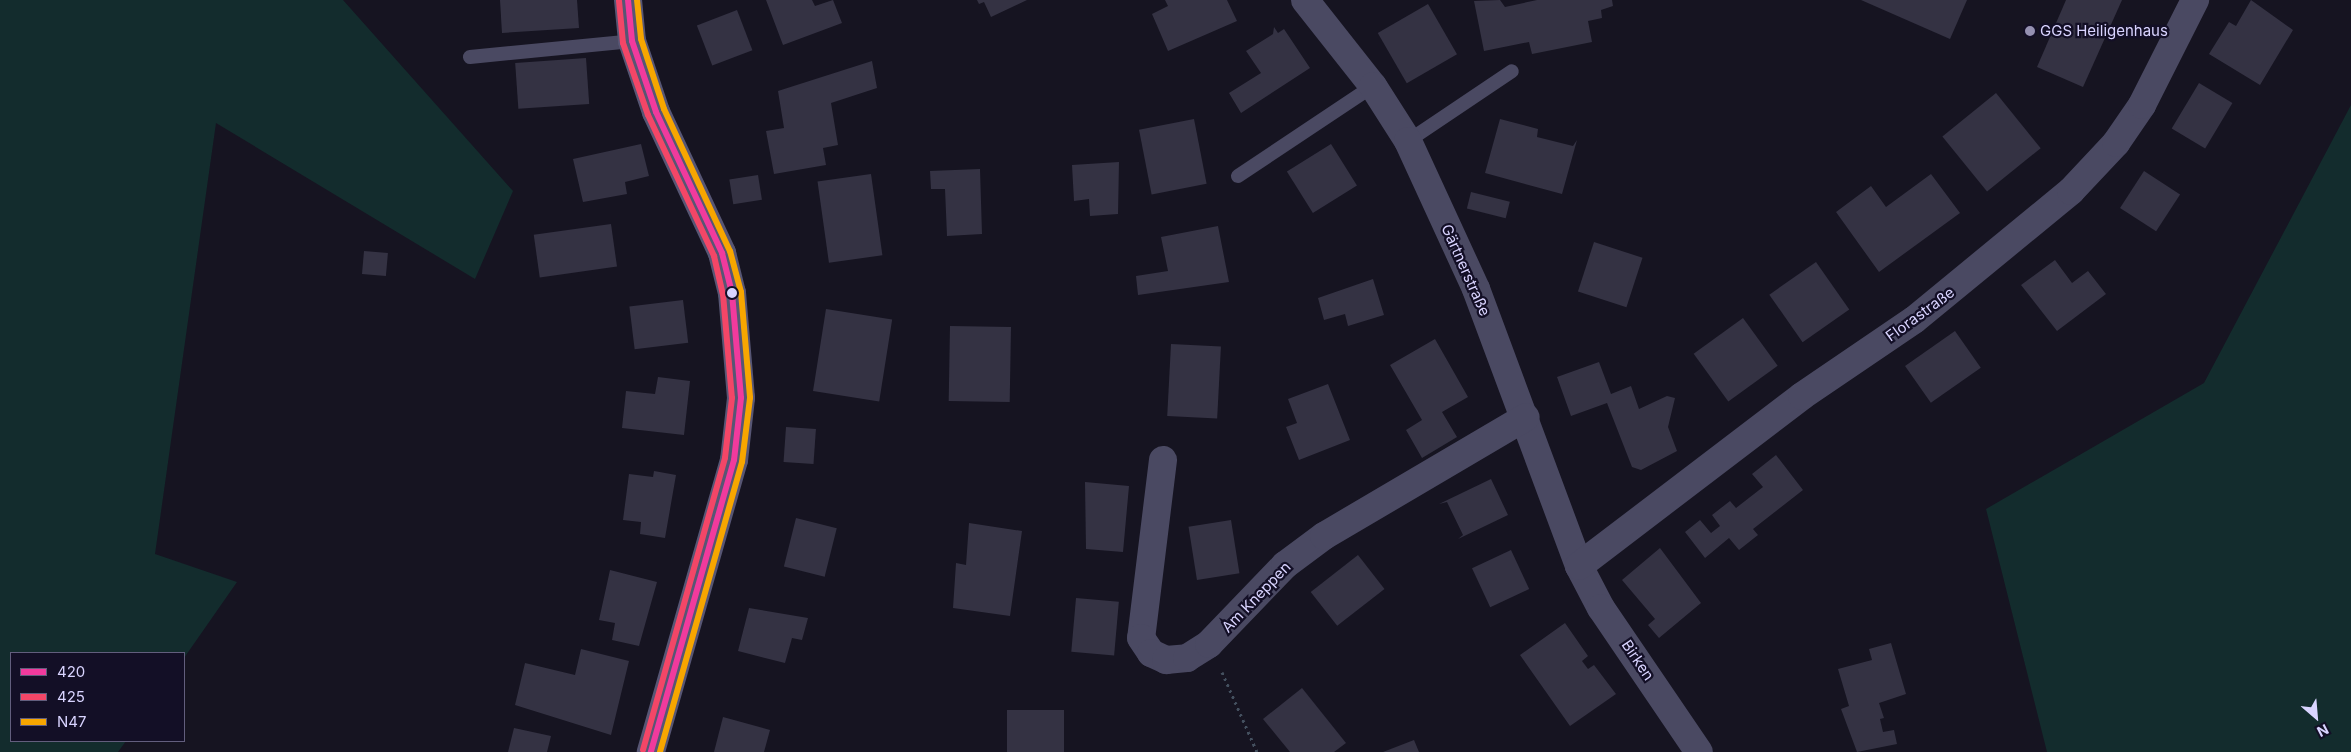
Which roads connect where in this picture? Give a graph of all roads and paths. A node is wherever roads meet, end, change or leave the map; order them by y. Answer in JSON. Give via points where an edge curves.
{"nodes":[{"id":1,"x":628,"y":0,"type":"edge"},
{"id":2,"x":1305,"y":0,"type":"edge"},
{"id":3,"x":2195,"y":0,"type":"edge"},
{"id":4,"x":632,"y":41,"type":"junction"},
{"id":5,"x":470,"y":57,"type":"dead end"},
{"id":6,"x":1512,"y":71,"type":"dead end"},
{"id":7,"x":1373,"y":86,"type":"junction"},
{"id":8,"x":1408,"y":141,"type":"junction"},
{"id":9,"x":1238,"y":176,"type":"dead end"},
{"id":10,"x":1526,"y":417,"type":"junction"},
{"id":11,"x":1163,"y":460,"type":"dead end"},
{"id":12,"x":1579,"y":566,"type":"junction"},
{"id":13,"x":1210,"y":644,"type":"junction"},
{"id":14,"x":651,"y":752,"type":"edge"},
{"id":15,"x":1257,"y":752,"type":"edge"},
{"id":16,"x":1699,"y":752,"type":"edge"}],
"edges":[{"from":1,"to":4,"type":"street"},
{"from":2,"to":7,"type":"street","name":"Gärtnerstraße"},
{"from":3,"to":12,"type":"street","name":"Florastraße","via":[[2142,105],[2116,143],[2071,191],[1914,320],[1802,396]]},
{"from":4,"to":5,"type":"lane"},
{"from":4,"to":14,"type":"street","via":[[656,112],[722,254],[732,293],[741,398],[734,460]]},
{"from":6,"to":8,"type":"lane"},
{"from":7,"to":8,"type":"street","name":"Gärtnerstraße"},
{"from":7,"to":9,"type":"lane"},
{"from":8,"to":10,"type":"street","name":"Gärtnerstraße","via":[[1476,289]]},
{"from":10,"to":12,"type":"street","name":"Gärtnerstraße"},
{"from":10,"to":13,"type":"street","name":"Am Kneppen","via":[[1324,536],[1285,565]]},
{"from":11,"to":13,"type":"street","name":"Am Kneppen","via":[[1141,638],[1151,653],[1166,660],[1187,658]]},
{"from":12,"to":16,"type":"street","name":"Birken","via":[[1601,608]]},
{"from":13,"to":15,"type":"path"}]}
